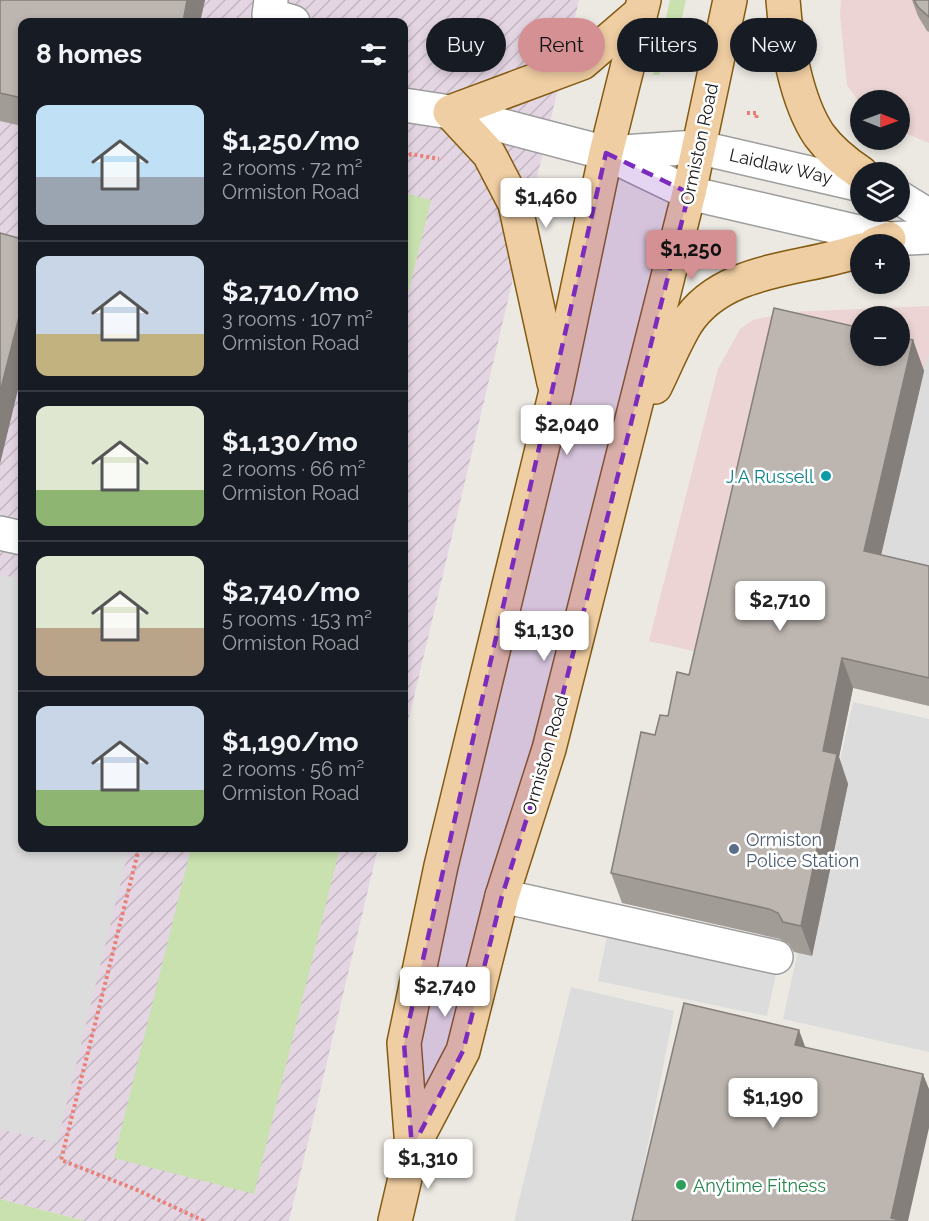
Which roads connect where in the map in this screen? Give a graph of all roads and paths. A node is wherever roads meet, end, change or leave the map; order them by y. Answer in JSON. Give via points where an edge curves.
{"nodes":[{"id":1,"x":730,"y":0,"type":"edge"},
{"id":2,"x":783,"y":0,"type":"edge"},
{"id":3,"x":642,"y":7,"type":"edge"},
{"id":4,"x":408,"y":106,"type":"edge"},
{"id":5,"x":450,"y":112,"type":"junction"},
{"id":6,"x":698,"y":147,"type":"junction"},
{"id":7,"x":606,"y":153,"type":"junction"},
{"id":8,"x":850,"y":165,"type":"edge"},
{"id":9,"x":850,"y":182,"type":"edge"},
{"id":10,"x":689,"y":193,"type":"junction"},
{"id":11,"x":910,"y":204,"type":"edge"},
{"id":12,"x":929,"y":216,"type":"edge"},
{"id":13,"x":850,"y":237,"type":"edge"},
{"id":14,"x":929,"y":237,"type":"edge"},
{"id":15,"x":910,"y":239,"type":"edge"},
{"id":16,"x":850,"y":251,"type":"edge"},
{"id":17,"x":556,"y":391,"type":"junction"},
{"id":18,"x":628,"y":441,"type":"junction"},
{"id":19,"x":0,"y":532,"type":"edge"},
{"id":20,"x":18,"y":537,"type":"edge"},
{"id":21,"x":137,"y":852,"type":"edge"},
{"id":22,"x":502,"y":896,"type":"junction"},
{"id":23,"x":776,"y":957,"type":"dead end"},
{"id":24,"x":412,"y":1148,"type":"junction"},
{"id":25,"x":204,"y":1221,"type":"edge"},
{"id":26,"x":395,"y":1221,"type":"edge"}],
"edges":[{"from":1,"to":6,"type":"main road","name":"Ormiston Road"},
{"from":2,"to":8,"type":"main road","via":[[799,92],[819,135]]},
{"from":3,"to":5,"type":"main road","via":[[582,63]]},
{"from":3,"to":7,"type":"main road","name":"Ormiston Road"},
{"from":4,"to":5,"type":"street"},
{"from":5,"to":7,"type":"street"},
{"from":5,"to":17,"type":"main road","via":[[489,154],[515,204]]},
{"from":6,"to":7,"type":"street","name":"Laidlaw Way"},
{"from":6,"to":9,"type":"street","name":"Laidlaw Way"},
{"from":6,"to":10,"type":"main road","name":"Ormiston Road"},
{"from":7,"to":10,"type":"street"},
{"from":7,"to":17,"type":"main road","name":"Ormiston Road"},
{"from":10,"to":13,"type":"street"},
{"from":10,"to":18,"type":"main road","name":"Ormiston Road"},
{"from":11,"to":12,"type":"street"},
{"from":14,"to":15,"type":"street"},
{"from":16,"to":18,"type":"main road","via":[[735,283],[709,299],[686,323]]},
{"from":17,"to":24,"type":"main road","name":"Ormiston Road","via":[[441,866],[404,1043]]},
{"from":18,"to":22,"type":"main road","name":"Ormiston Road","via":[[549,749]]},
{"from":19,"to":20,"type":"street"},
{"from":21,"to":25,"type":"path","via":[[61,1160]]},
{"from":22,"to":23,"type":"street"},
{"from":22,"to":24,"type":"main road","name":"Ormiston Road","via":[[463,1051]]},
{"from":24,"to":26,"type":"main road","name":"Ormiston Road"}]}
